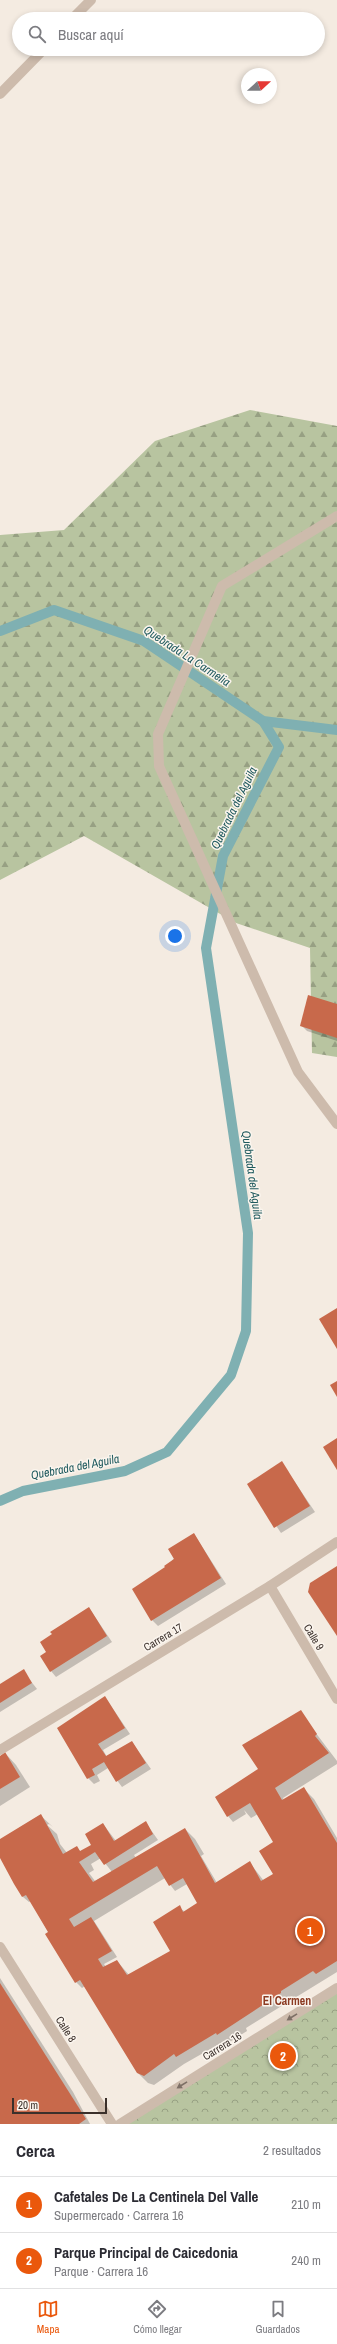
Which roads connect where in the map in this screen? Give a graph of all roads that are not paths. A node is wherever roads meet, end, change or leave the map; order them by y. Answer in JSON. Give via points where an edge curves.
{"nodes":[{"id":1,"x":91,"y":0,"type":"edge"},
{"id":2,"x":79,"y":12,"type":"edge"},
{"id":3,"x":37,"y":56,"type":"edge"},
{"id":4,"x":0,"y":94,"type":"edge"},
{"id":5,"x":337,"y":516,"type":"edge"},
{"id":6,"x":337,"y":1124,"type":"edge"},
{"id":7,"x":337,"y":1542,"type":"edge"},
{"id":8,"x":270,"y":1586,"type":"junction"},
{"id":9,"x":337,"y":1699,"type":"edge"},
{"id":10,"x":0,"y":1750,"type":"edge"},
{"id":11,"x":0,"y":1948,"type":"edge"},
{"id":12,"x":337,"y":1988,"type":"edge"},
{"id":13,"x":112,"y":2124,"type":"edge"},
{"id":14,"x":120,"y":2124,"type":"edge"}],
"edges":[{"from":1,"to":2,"type":"street"},
{"from":3,"to":4,"type":"street"},
{"from":5,"to":6,"type":"street","via":[[222,586],[158,734],[159,766],[298,1072]]},
{"from":7,"to":8,"type":"street","name":"Carrera 17"},
{"from":8,"to":9,"type":"street","name":"Calle 9"},
{"from":8,"to":10,"type":"street","name":"Carrera 17"},
{"from":11,"to":13,"type":"street","name":"Calle 8"},
{"from":12,"to":14,"type":"street","name":"Carrera 16","one_way":true}]}
